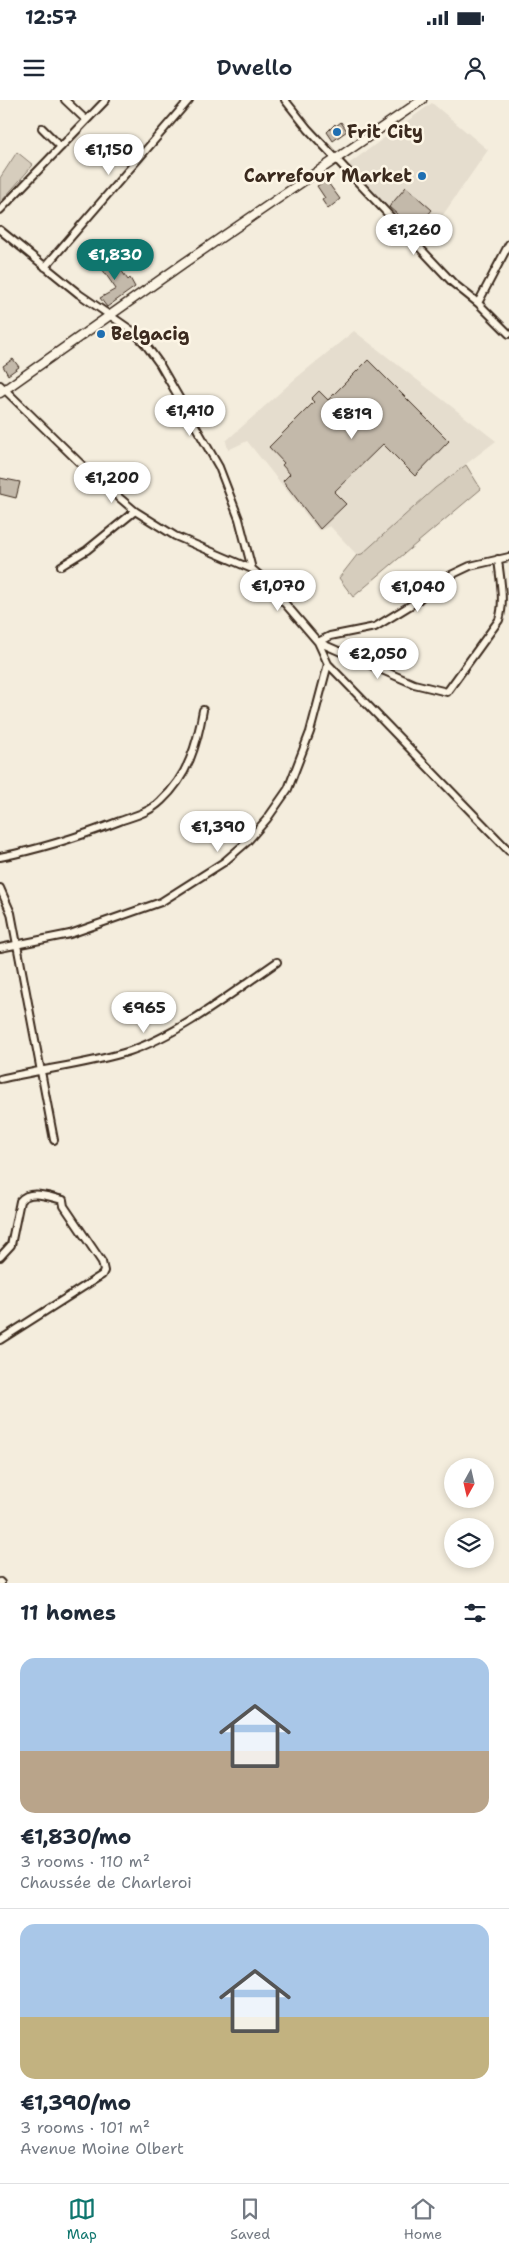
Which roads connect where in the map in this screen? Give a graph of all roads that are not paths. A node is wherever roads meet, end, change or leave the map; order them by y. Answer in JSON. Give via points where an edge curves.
{"nodes":[{"id":1,"x":65,"y":100,"type":"edge"},
{"id":2,"x":106,"y":100,"type":"edge"},
{"id":3,"x":188,"y":100,"type":"edge"},
{"id":4,"x":285,"y":100,"type":"edge"},
{"id":5,"x":422,"y":100,"type":"edge"},
{"id":6,"x":86,"y":120,"type":"junction"},
{"id":7,"x":42,"y":128,"type":"dead end"},
{"id":8,"x":61,"y":147,"type":"junction"},
{"id":9,"x":337,"y":159,"type":"junction"},
{"id":10,"x":0,"y":210,"type":"edge"},
{"id":11,"x":0,"y":230,"type":"edge"},
{"id":12,"x":509,"y":244,"type":"edge"},
{"id":13,"x":45,"y":267,"type":"junction"},
{"id":14,"x":478,"y":303,"type":"junction"},
{"id":15,"x":110,"y":315,"type":"junction"},
{"id":16,"x":509,"y":334,"type":"edge"},
{"id":17,"x":2,"y":389,"type":"edge"},
{"id":18,"x":136,"y":511,"type":"junction"},
{"id":19,"x":509,"y":558,"type":"edge"},
{"id":20,"x":498,"y":559,"type":"junction"},
{"id":21,"x":61,"y":566,"type":"dead end"},
{"id":22,"x":252,"y":569,"type":"junction"},
{"id":23,"x":318,"y":642,"type":"junction"},
{"id":24,"x":328,"y":664,"type":"junction"},
{"id":25,"x":203,"y":710,"type":"dead end"},
{"id":26,"x":509,"y":851,"type":"edge"},
{"id":27,"x":0,"y":857,"type":"edge"},
{"id":28,"x":0,"y":888,"type":"edge"},
{"id":29,"x":16,"y":945,"type":"junction"},
{"id":30,"x":0,"y":948,"type":"edge"},
{"id":31,"x":277,"y":962,"type":"dead end"},
{"id":32,"x":40,"y":1070,"type":"junction"},
{"id":33,"x":0,"y":1079,"type":"edge"},
{"id":34,"x":54,"y":1140,"type":"dead end"},
{"id":35,"x":0,"y":1257,"type":"edge"},
{"id":36,"x":0,"y":1340,"type":"edge"}],
"edges":[{"from":1,"to":6,"type":"street"},
{"from":2,"to":6,"type":"street"},
{"from":3,"to":13,"type":"street"},
{"from":4,"to":9,"type":"street"},
{"from":5,"to":9,"type":"main road"},
{"from":6,"to":8,"type":"street"},
{"from":7,"to":8,"type":"street"},
{"from":8,"to":10,"type":"street"},
{"from":9,"to":14,"type":"street","via":[[453,283]]},
{"from":9,"to":15,"type":"main road"},
{"from":11,"to":13,"type":"street"},
{"from":12,"to":14,"type":"street"},
{"from":13,"to":15,"type":"street"},
{"from":14,"to":16,"type":"street"},
{"from":15,"to":17,"type":"main road"},
{"from":15,"to":22,"type":"street","via":[[146,345],[219,467],[239,519]]},
{"from":17,"to":18,"type":"street"},
{"from":18,"to":21,"type":"street"},
{"from":18,"to":22,"type":"street","via":[[175,536]]},
{"from":19,"to":20,"type":"street"},
{"from":20,"to":23,"type":"street","via":[[470,566],[451,576],[375,627],[330,636]]},
{"from":20,"to":23,"type":"street","via":[[502,599],[499,620],[447,692],[414,684]]},
{"from":22,"to":23,"type":"street"},
{"from":23,"to":24,"type":"street"},
{"from":24,"to":26,"type":"street"},
{"from":24,"to":29,"type":"street","via":[[310,732],[288,789],[247,842],[224,862],[161,902],[70,934]]},
{"from":25,"to":27,"type":"street","via":[[195,749],[187,768],[160,803],[100,829]]},
{"from":28,"to":29,"type":"street","via":[[11,913]]},
{"from":29,"to":30,"type":"street"},
{"from":29,"to":32,"type":"street"},
{"from":31,"to":32,"type":"street","via":[[219,1002],[150,1043],[107,1057]]},
{"from":32,"to":33,"type":"street"},
{"from":32,"to":34,"type":"street"},
{"from":35,"to":36,"type":"street","via":[[10,1246],[20,1201],[24,1196],[33,1195],[63,1200],[104,1267],[102,1275]]}]}
